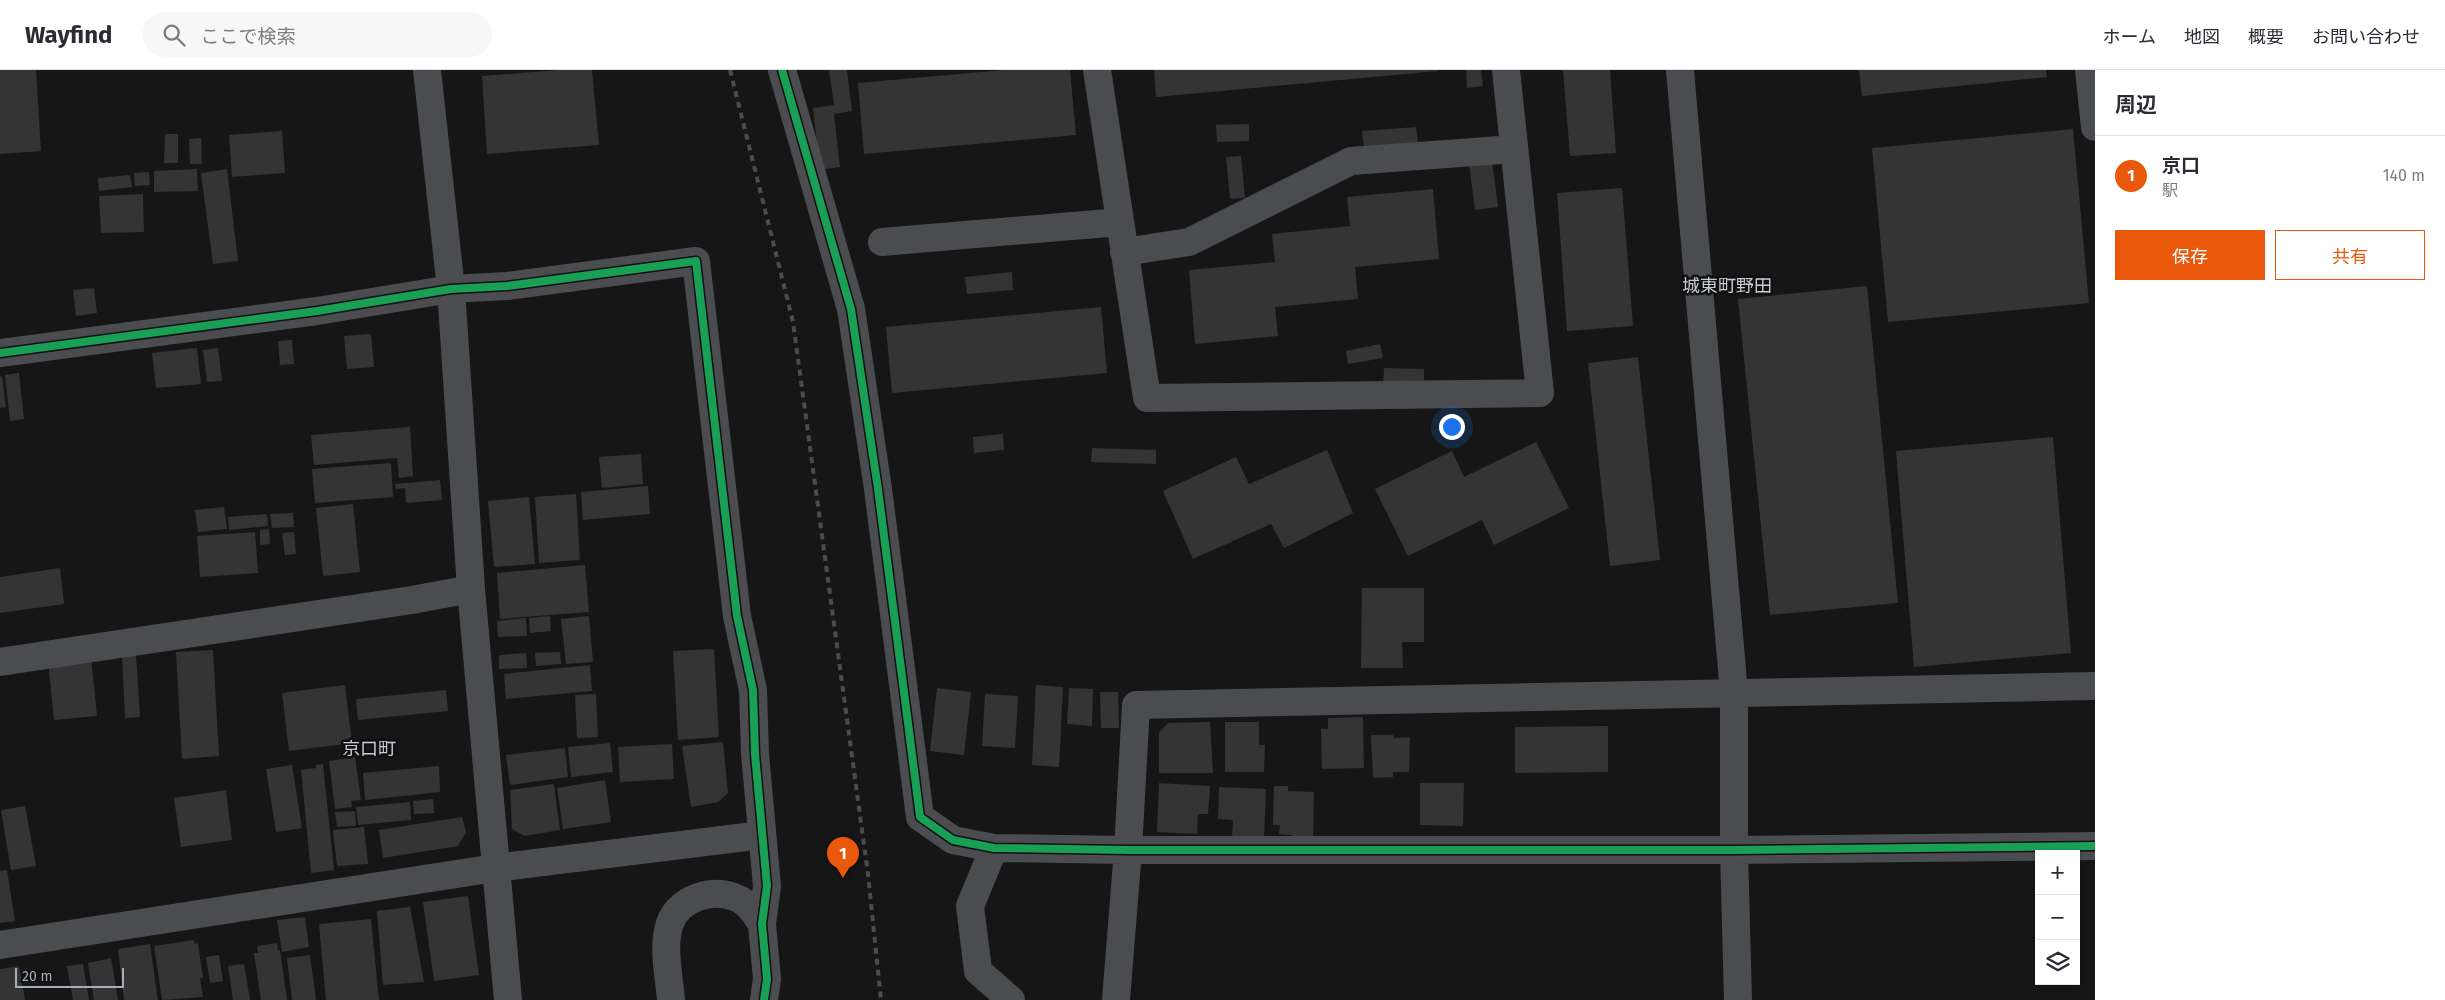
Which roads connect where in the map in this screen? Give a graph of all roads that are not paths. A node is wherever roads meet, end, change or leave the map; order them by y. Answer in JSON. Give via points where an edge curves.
{"nodes":[{"id":1,"x":427,"y":70,"type":"edge"},
{"id":2,"x":782,"y":70,"type":"edge"},
{"id":3,"x":1097,"y":70,"type":"edge"},
{"id":4,"x":1506,"y":70,"type":"edge"},
{"id":5,"x":1680,"y":70,"type":"edge"},
{"id":6,"x":2089,"y":70,"type":"edge"},
{"id":7,"x":2095,"y":127,"type":"edge"},
{"id":8,"x":1514,"y":149,"type":"junction"},
{"id":9,"x":1120,"y":222,"type":"junction"},
{"id":10,"x":882,"y":242,"type":"dead end"},
{"id":11,"x":1124,"y":252,"type":"junction"},
{"id":12,"x":451,"y":289,"type":"junction"},
{"id":13,"x":0,"y":353,"type":"edge"},
{"id":14,"x":471,"y":589,"type":"junction"},
{"id":15,"x":0,"y":662,"type":"edge"},
{"id":16,"x":2095,"y":686,"type":"edge"},
{"id":17,"x":1734,"y":693,"type":"junction"},
{"id":18,"x":762,"y":835,"type":"junction"},
{"id":19,"x":2095,"y":846,"type":"edge"},
{"id":20,"x":994,"y":848,"type":"junction"},
{"id":21,"x":1128,"y":850,"type":"junction"},
{"id":22,"x":1734,"y":850,"type":"junction"},
{"id":23,"x":495,"y":868,"type":"junction"},
{"id":24,"x":762,"y":924,"type":"junction"},
{"id":25,"x":0,"y":944,"type":"edge"},
{"id":26,"x":508,"y":1000,"type":"edge"},
{"id":27,"x":671,"y":1000,"type":"edge"},
{"id":28,"x":764,"y":1000,"type":"edge"},
{"id":29,"x":1011,"y":1000,"type":"edge"},
{"id":30,"x":1116,"y":1000,"type":"edge"},
{"id":31,"x":1738,"y":1000,"type":"edge"}],
"edges":[{"from":1,"to":12,"type":"street"},
{"from":2,"to":20,"type":"street","via":[[851,309],[878,488],[920,818],[952,840]]},
{"from":3,"to":9,"type":"street"},
{"from":4,"to":8,"type":"street"},
{"from":5,"to":17,"type":"street"},
{"from":6,"to":7,"type":"street"},
{"from":8,"to":11,"type":"street","via":[[1351,161],[1189,242]]},
{"from":8,"to":11,"type":"street","via":[[1540,393],[1147,398]]},
{"from":9,"to":10,"type":"street"},
{"from":9,"to":11,"type":"street"},
{"from":12,"to":13,"type":"street","via":[[317,311]]},
{"from":12,"to":14,"type":"street"},
{"from":12,"to":18,"type":"street","via":[[507,286],[696,261],[738,616],[753,690]]},
{"from":14,"to":15,"type":"street"},
{"from":14,"to":23,"type":"street"},
{"from":16,"to":17,"type":"street"},
{"from":17,"to":21,"type":"street","via":[[1136,705]]},
{"from":17,"to":22,"type":"street"},
{"from":18,"to":23,"type":"street"},
{"from":18,"to":24,"type":"street","via":[[767,886]]},
{"from":19,"to":22,"type":"street"},
{"from":20,"to":21,"type":"street"},
{"from":20,"to":29,"type":"street","via":[[970,906],[978,971]]},
{"from":21,"to":22,"type":"street"},
{"from":21,"to":30,"type":"street"},
{"from":22,"to":31,"type":"street"},
{"from":23,"to":25,"type":"street"},
{"from":23,"to":26,"type":"street"},
{"from":24,"to":27,"type":"street","via":[[739,899],[727,895],[710,894],[682,906],[670,925],[668,938]]},
{"from":24,"to":28,"type":"street","via":[[767,979]]}]}
